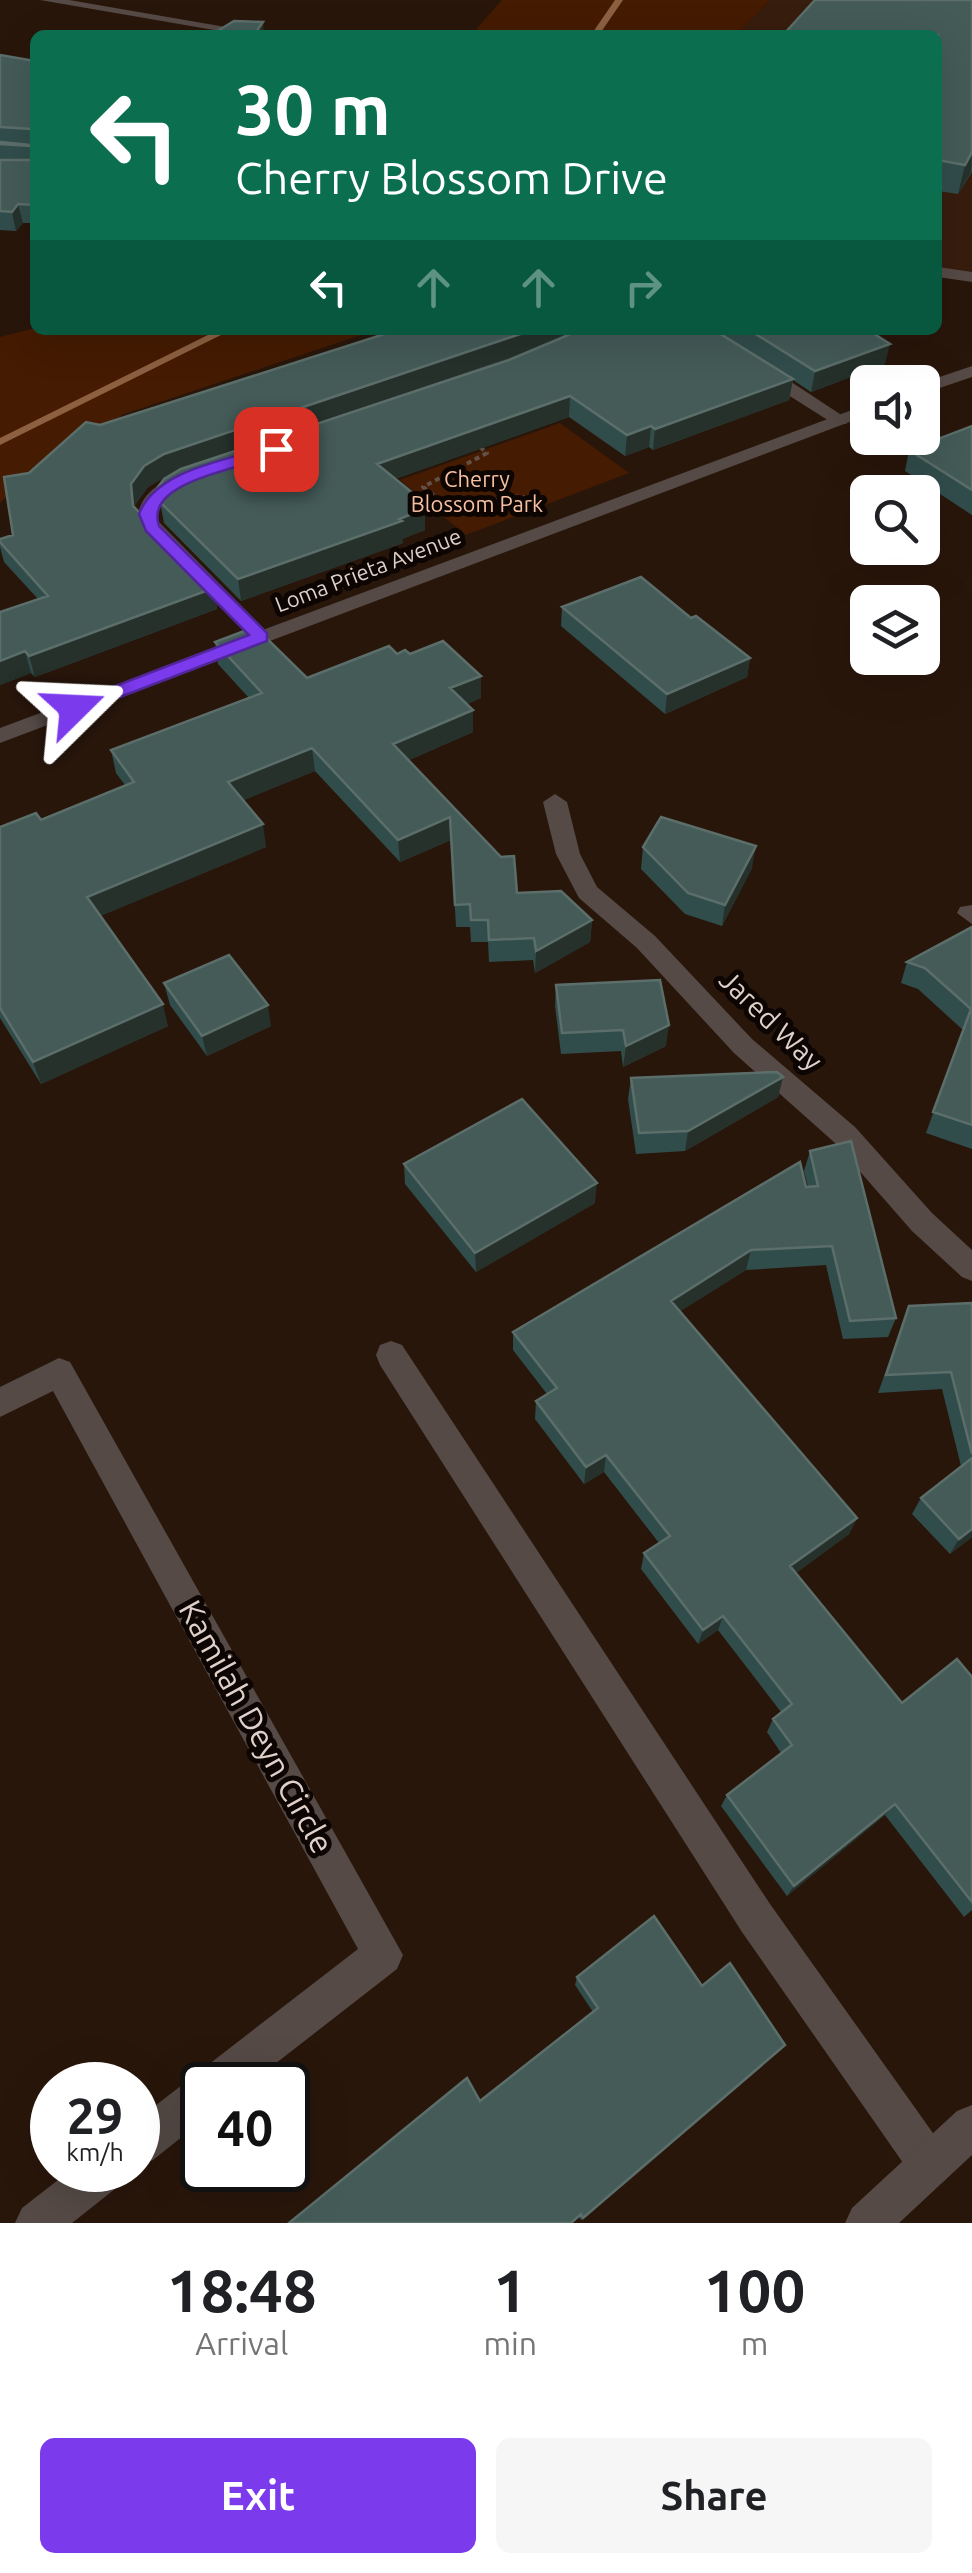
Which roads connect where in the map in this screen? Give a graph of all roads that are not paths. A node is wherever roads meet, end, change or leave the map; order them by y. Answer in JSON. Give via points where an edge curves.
{"nodes":[{"id":1,"x":46,"y":0,"type":"edge"},
{"id":2,"x":235,"y":30,"type":"edge"},
{"id":3,"x":942,"y":273,"type":"edge"},
{"id":4,"x":972,"y":277,"type":"edge"},
{"id":5,"x":749,"y":363,"type":"edge"},
{"id":6,"x":972,"y":371,"type":"edge"},
{"id":7,"x":940,"y":383,"type":"edge"},
{"id":8,"x":850,"y":416,"type":"edge"},
{"id":9,"x":840,"y":420,"type":"junction"},
{"id":10,"x":208,"y":472,"type":"edge"},
{"id":11,"x":260,"y":637,"type":"junction"},
{"id":12,"x":0,"y":736,"type":"edge"},
{"id":13,"x":555,"y":802,"type":"dead end"},
{"id":14,"x":972,"y":1268,"type":"edge"},
{"id":15,"x":391,"y":1355,"type":"dead end"},
{"id":16,"x":0,"y":1404,"type":"edge"},
{"id":17,"x":245,"y":2062,"type":"edge"},
{"id":18,"x":180,"y":2112,"type":"edge"},
{"id":19,"x":972,"y":2126,"type":"edge"},
{"id":20,"x":160,"y":2128,"type":"edge"},
{"id":21,"x":930,"y":2164,"type":"junction"},
{"id":22,"x":77,"y":2192,"type":"edge"},
{"id":23,"x":37,"y":2223,"type":"edge"},
{"id":24,"x":867,"y":2223,"type":"edge"}],
"edges":[{"from":1,"to":2,"type":"street"},
{"from":3,"to":4,"type":"street"},
{"from":5,"to":9,"type":"street"},
{"from":6,"to":7,"type":"street"},
{"from":8,"to":9,"type":"street","name":"Loma Prieta Avenue"},
{"from":9,"to":11,"type":"street","name":"Loma Prieta Avenue"},
{"from":10,"to":11,"type":"street","via":[[158,493],[148,521]]},
{"from":11,"to":12,"type":"street","name":"Loma Prieta Avenue"},
{"from":13,"to":14,"type":"street","name":"Jared Way","via":[[568,854],[588,892],[646,942],[743,1046],[846,1135]]},
{"from":15,"to":21,"type":"street","via":[[756,1918]]},
{"from":16,"to":17,"type":"street","name":"Kamilah Deyn Circle","via":[[58,1372],[383,1955]]},
{"from":18,"to":20,"type":"street"},
{"from":19,"to":21,"type":"street"},
{"from":21,"to":24,"type":"street"},
{"from":22,"to":23,"type":"street"}]}
